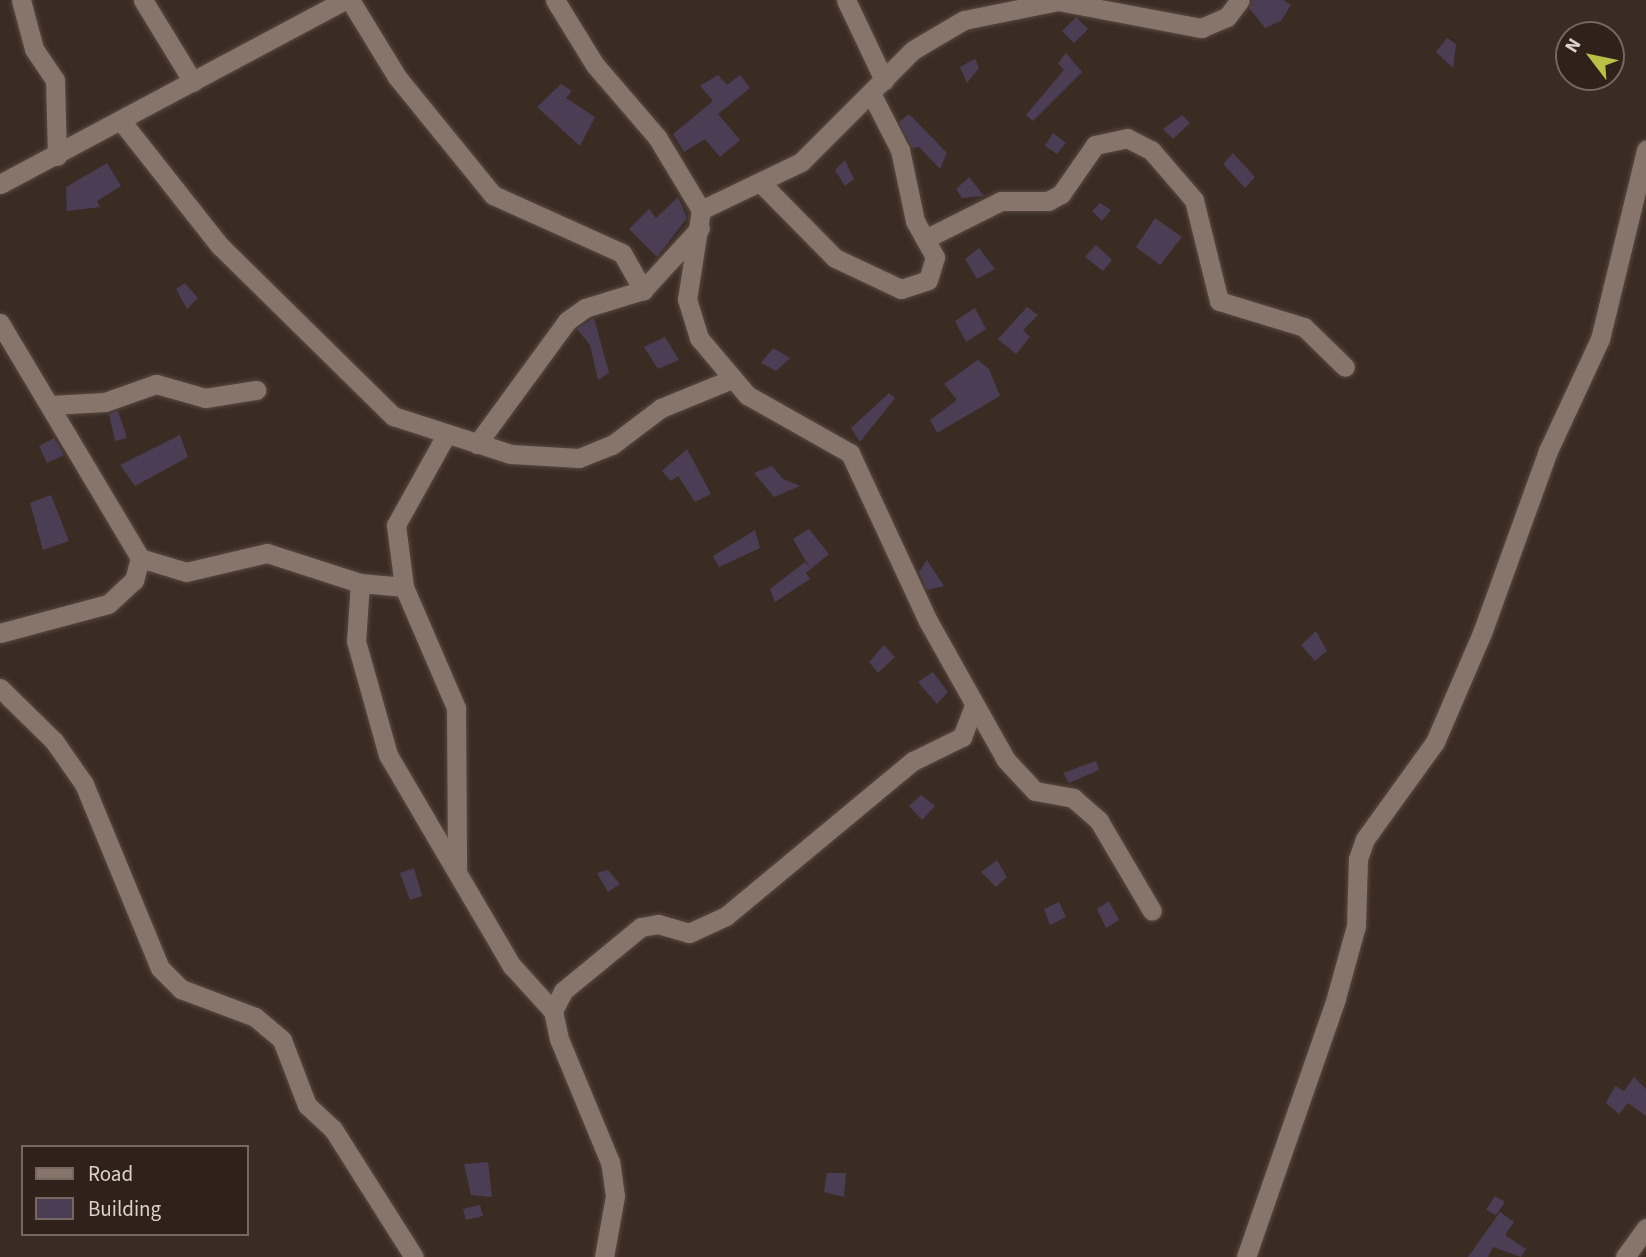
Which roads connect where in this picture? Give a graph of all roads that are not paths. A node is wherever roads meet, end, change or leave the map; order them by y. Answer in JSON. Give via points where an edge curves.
{"nodes":[{"id":1,"x":21,"y":0,"type":"edge"},
{"id":2,"x":143,"y":0,"type":"edge"},
{"id":3,"x":345,"y":0,"type":"edge"},
{"id":4,"x":350,"y":0,"type":"edge"},
{"id":5,"x":555,"y":0,"type":"edge"},
{"id":6,"x":846,"y":0,"type":"edge"},
{"id":7,"x":1240,"y":0,"type":"edge"},
{"id":8,"x":1110,"y":4,"type":"edge"},
{"id":9,"x":995,"y":5,"type":"edge"},
{"id":10,"x":193,"y":82,"type":"junction"},
{"id":11,"x":878,"y":88,"type":"junction"},
{"id":12,"x":122,"y":122,"type":"junction"},
{"id":13,"x":1646,"y":150,"type":"edge"},
{"id":14,"x":57,"y":156,"type":"junction"},
{"id":15,"x":0,"y":184,"type":"edge"},
{"id":16,"x":762,"y":184,"type":"junction"},
{"id":17,"x":702,"y":217,"type":"junction"},
{"id":18,"x":925,"y":239,"type":"junction"},
{"id":19,"x":643,"y":290,"type":"junction"},
{"id":20,"x":0,"y":323,"type":"edge"},
{"id":21,"x":1345,"y":367,"type":"dead end"},
{"id":22,"x":732,"y":379,"type":"junction"},
{"id":23,"x":256,"y":390,"type":"dead end"},
{"id":24,"x":51,"y":405,"type":"junction"},
{"id":25,"x":446,"y":435,"type":"junction"},
{"id":26,"x":477,"y":444,"type":"junction"},
{"id":27,"x":140,"y":558,"type":"junction"},
{"id":28,"x":360,"y":583,"type":"junction"},
{"id":29,"x":404,"y":587,"type":"junction"},
{"id":30,"x":0,"y":633,"type":"edge"},
{"id":31,"x":0,"y":688,"type":"edge"},
{"id":32,"x":974,"y":706,"type":"junction"},
{"id":33,"x":457,"y":867,"type":"junction"},
{"id":34,"x":1152,"y":911,"type":"dead end"},
{"id":35,"x":553,"y":1011,"type":"junction"},
{"id":36,"x":1646,"y":1228,"type":"edge"},
{"id":37,"x":414,"y":1257,"type":"edge"},
{"id":38,"x":604,"y":1257,"type":"edge"},
{"id":39,"x":1245,"y":1257,"type":"edge"},
{"id":40,"x":1625,"y":1257,"type":"edge"}],
"edges":[{"from":1,"to":14,"type":"street","via":[[34,49],[55,80]]},
{"from":2,"to":10,"type":"street"},
{"from":3,"to":10,"type":"street"},
{"from":4,"to":19,"type":"street","via":[[386,62],[493,195],[622,253]]},
{"from":5,"to":17,"type":"street","via":[[595,65],[657,137]]},
{"from":6,"to":11,"type":"street"},
{"from":7,"to":8,"type":"street","via":[[1227,17],[1200,28]]},
{"from":8,"to":9,"type":"street"},
{"from":9,"to":11,"type":"street","via":[[941,29]]},
{"from":10,"to":12,"type":"street"},
{"from":11,"to":16,"type":"street","via":[[801,162]]},
{"from":11,"to":18,"type":"street"},
{"from":12,"to":14,"type":"street"},
{"from":12,"to":25,"type":"street","via":[[178,200],[360,390],[393,416]]},
{"from":13,"to":39,"type":"street","via":[[1600,339],[1548,451],[1482,633],[1435,742],[1376,820],[1362,849],[1356,926],[1336,998]]},
{"from":14,"to":15,"type":"street"},
{"from":16,"to":17,"type":"street"},
{"from":16,"to":18,"type":"street","via":[[835,258],[885,284],[915,288],[928,280],[935,257]]},
{"from":17,"to":19,"type":"street"},
{"from":17,"to":22,"type":"street","via":[[688,317]]},
{"from":18,"to":21,"type":"street","via":[[1001,201],[1048,201],[1061,194],[1095,145],[1127,138],[1151,150],[1194,200],[1219,301],[1304,327]]},
{"from":19,"to":26,"type":"street","via":[[595,304],[567,321]]},
{"from":20,"to":24,"type":"street"},
{"from":22,"to":26,"type":"street","via":[[661,408],[612,445],[579,458]]},
{"from":22,"to":32,"type":"street","via":[[765,407],[850,453]]},
{"from":23,"to":24,"type":"street","via":[[205,398],[168,385],[143,385],[105,402]]},
{"from":24,"to":27,"type":"street"},
{"from":25,"to":26,"type":"street"},
{"from":25,"to":29,"type":"street","via":[[396,526]]},
{"from":27,"to":28,"type":"street","via":[[186,572],[267,554]]},
{"from":27,"to":30,"type":"street","via":[[134,580],[108,604]]},
{"from":28,"to":29,"type":"street"},
{"from":28,"to":33,"type":"street","via":[[356,641],[388,755],[408,797]]},
{"from":29,"to":33,"type":"street","via":[[456,708]]},
{"from":31,"to":37,"type":"street","via":[[54,741],[89,793],[160,968],[181,989],[254,1017],[282,1040],[307,1105],[333,1129]]},
{"from":32,"to":34,"type":"street","via":[[1025,783],[1049,796],[1073,797],[1099,821]]},
{"from":32,"to":35,"type":"street","via":[[962,737],[913,761],[726,916],[689,933],[658,924],[641,927],[582,973]]},
{"from":33,"to":35,"type":"street","via":[[512,966]]},
{"from":35,"to":38,"type":"street","via":[[566,1064],[610,1162],[615,1196]]},
{"from":36,"to":40,"type":"street"}]}
